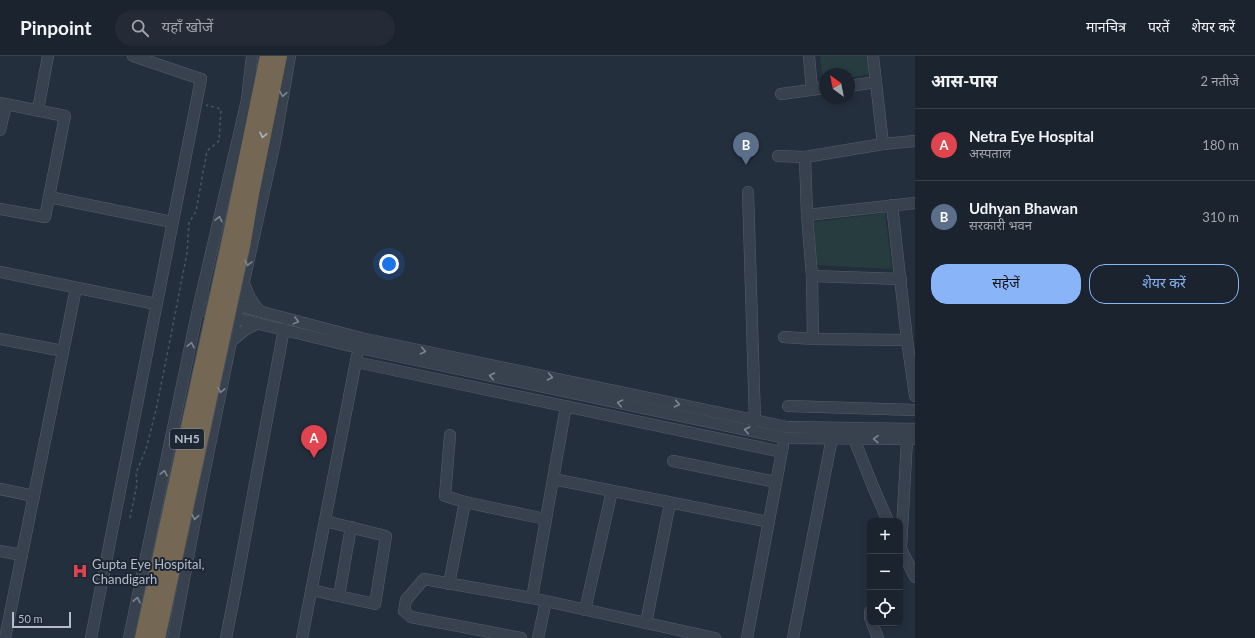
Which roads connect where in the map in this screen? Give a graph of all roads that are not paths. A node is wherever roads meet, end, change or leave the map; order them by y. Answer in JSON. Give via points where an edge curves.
{"nodes":[{"id":1,"x":48,"y":56,"type":"edge"},
{"id":2,"x":132,"y":56,"type":"edge"},
{"id":3,"x":242,"y":56,"type":"edge"},
{"id":4,"x":268,"y":56,"type":"edge"},
{"id":5,"x":279,"y":56,"type":"edge"},
{"id":6,"x":290,"y":56,"type":"edge"},
{"id":7,"x":809,"y":56,"type":"edge"},
{"id":8,"x":874,"y":56,"type":"edge"},
{"id":9,"x":252,"y":61,"type":"edge"},
{"id":10,"x":876,"y":82,"type":"junction"},
{"id":11,"x":855,"y":85,"type":"edge"},
{"id":12,"x":819,"y":89,"type":"edge"},
{"id":13,"x":812,"y":90,"type":"junction"},
{"id":14,"x":781,"y":94,"type":"dead end"},
{"id":15,"x":3,"y":104,"type":"edge"},
{"id":16,"x":38,"y":110,"type":"junction"},
{"id":17,"x":0,"y":130,"type":"edge"},
{"id":18,"x":915,"y":141,"type":"edge"},
{"id":19,"x":883,"y":144,"type":"junction"},
{"id":20,"x":778,"y":156,"type":"dead end"},
{"id":21,"x":805,"y":157,"type":"junction"},
{"id":22,"x":748,"y":192,"type":"dead end"},
{"id":23,"x":257,"y":196,"type":"junction"},
{"id":24,"x":49,"y":197,"type":"junction"},
{"id":25,"x":915,"y":203,"type":"edge"},
{"id":26,"x":892,"y":205,"type":"junction"},
{"id":27,"x":0,"y":208,"type":"edge"},
{"id":28,"x":807,"y":215,"type":"junction"},
{"id":29,"x":172,"y":222,"type":"junction"},
{"id":30,"x":236,"y":241,"type":"junction"},
{"id":31,"x":0,"y":272,"type":"edge"},
{"id":32,"x":812,"y":276,"type":"junction"},
{"id":33,"x":901,"y":279,"type":"junction"},
{"id":34,"x":244,"y":282,"type":"junction"},
{"id":35,"x":76,"y":288,"type":"junction"},
{"id":36,"x":201,"y":296,"type":"junction"},
{"id":37,"x":156,"y":304,"type":"junction"},
{"id":38,"x":238,"y":305,"type":"junction"},
{"id":39,"x":198,"y":309,"type":"junction"},
{"id":40,"x":258,"y":311,"type":"junction"},
{"id":41,"x":236,"y":317,"type":"junction"},
{"id":42,"x":256,"y":324,"type":"junction"},
{"id":43,"x":284,"y":329,"type":"junction"},
{"id":44,"x":784,"y":338,"type":"dead end"},
{"id":45,"x":0,"y":339,"type":"edge"},
{"id":46,"x":813,"y":339,"type":"junction"},
{"id":47,"x":907,"y":340,"type":"junction"},
{"id":48,"x":230,"y":342,"type":"junction"},
{"id":49,"x":360,"y":343,"type":"junction"},
{"id":50,"x":63,"y":351,"type":"junction"},
{"id":51,"x":356,"y":362,"type":"junction"},
{"id":52,"x":915,"y":396,"type":"edge"},
{"id":53,"x":566,"y":406,"type":"junction"},
{"id":54,"x":788,"y":406,"type":"dead end"},
{"id":55,"x":915,"y":410,"type":"edge"},
{"id":56,"x":755,"y":420,"type":"junction"},
{"id":57,"x":915,"y":429,"type":"edge"},
{"id":58,"x":786,"y":432,"type":"junction"},
{"id":59,"x":450,"y":435,"type":"dead end"},
{"id":60,"x":832,"y":438,"type":"junction"},
{"id":61,"x":854,"y":438,"type":"junction"},
{"id":62,"x":911,"y":439,"type":"edge"},
{"id":63,"x":782,"y":452,"type":"junction"},
{"id":64,"x":673,"y":461,"type":"dead end"},
{"id":65,"x":553,"y":479,"type":"junction"},
{"id":66,"x":776,"y":482,"type":"junction"},
{"id":67,"x":0,"y":490,"type":"edge"},
{"id":68,"x":612,"y":491,"type":"junction"},
{"id":69,"x":34,"y":496,"type":"junction"},
{"id":70,"x":465,"y":502,"type":"junction"},
{"id":71,"x":670,"y":503,"type":"junction"},
{"id":72,"x":885,"y":518,"type":"edge"},
{"id":73,"x":903,"y":518,"type":"edge"},
{"id":74,"x":545,"y":519,"type":"junction"},
{"id":75,"x":325,"y":521,"type":"junction"},
{"id":76,"x":769,"y":522,"type":"junction"},
{"id":77,"x":351,"y":527,"type":"junction"},
{"id":78,"x":0,"y":551,"type":"edge"},
{"id":79,"x":903,"y":554,"type":"edge"},
{"id":80,"x":22,"y":555,"type":"junction"},
{"id":81,"x":914,"y":574,"type":"edge"},
{"id":82,"x":448,"y":584,"type":"junction"},
{"id":83,"x":311,"y":590,"type":"junction"},
{"id":84,"x":339,"y":596,"type":"junction"},
{"id":85,"x":532,"y":598,"type":"junction"},
{"id":86,"x":546,"y":601,"type":"junction"},
{"id":87,"x":585,"y":610,"type":"junction"},
{"id":88,"x":646,"y":623,"type":"junction"},
{"id":89,"x":873,"y":626,"type":"edge"},
{"id":90,"x":5,"y":638,"type":"edge"},
{"id":91,"x":92,"y":638,"type":"edge"},
{"id":92,"x":129,"y":638,"type":"edge"},
{"id":93,"x":144,"y":638,"type":"edge"},
{"id":94,"x":158,"y":638,"type":"edge"},
{"id":95,"x":172,"y":638,"type":"edge"},
{"id":96,"x":226,"y":638,"type":"edge"},
{"id":97,"x":302,"y":638,"type":"edge"},
{"id":98,"x":521,"y":638,"type":"edge"},
{"id":99,"x":538,"y":638,"type":"edge"},
{"id":100,"x":715,"y":638,"type":"edge"},
{"id":101,"x":747,"y":638,"type":"edge"},
{"id":102,"x":793,"y":638,"type":"edge"},
{"id":103,"x":878,"y":638,"type":"edge"}],
"edges":[{"from":1,"to":16,"type":"street"},
{"from":2,"to":29,"type":"street","via":[[201,78]]},
{"from":3,"to":9,"type":"street"},
{"from":4,"to":30,"type":"highway","number":"NH5"},
{"from":5,"to":23,"type":"highway","number":"NH5","one_way":true},
{"from":6,"to":23,"type":"street","one_way":true,"via":[[275,142]]},
{"from":7,"to":13,"type":"street"},
{"from":8,"to":10,"type":"street"},
{"from":36,"to":9,"type":"street","one_way":true,"via":[[247,100]]},
{"from":10,"to":11,"type":"street"},
{"from":10,"to":19,"type":"street"},
{"from":12,"to":13,"type":"street"},
{"from":13,"to":14,"type":"street"},
{"from":15,"to":16,"type":"street"},
{"from":15,"to":17,"type":"street"},
{"from":16,"to":24,"type":"street","via":[[65,116]]},
{"from":18,"to":19,"type":"street"},
{"from":19,"to":21,"type":"street"},
{"from":20,"to":21,"type":"street"},
{"from":21,"to":28,"type":"street"},
{"from":22,"to":56,"type":"street"},
{"from":23,"to":30,"type":"highway","number":"NH5"},
{"from":23,"to":34,"type":"street","one_way":true},
{"from":24,"to":27,"type":"street","via":[[45,217]]},
{"from":24,"to":29,"type":"street"},
{"from":25,"to":26,"type":"street"},
{"from":26,"to":28,"type":"street"},
{"from":26,"to":33,"type":"street"},
{"from":28,"to":32,"type":"street"},
{"from":29,"to":37,"type":"street"},
{"from":30,"to":93,"type":"highway","number":"NH5","bridge":true},
{"from":30,"to":94,"type":"highway","number":"NH5","bridge":true},
{"from":31,"to":35,"type":"street"},
{"from":32,"to":33,"type":"street"},
{"from":32,"to":46,"type":"street"},
{"from":33,"to":47,"type":"street"},
{"from":34,"to":38,"type":"street"},
{"from":34,"to":40,"type":"street"},
{"from":35,"to":37,"type":"street"},
{"from":35,"to":50,"type":"street"},
{"from":36,"to":38,"type":"street"},
{"from":36,"to":39,"type":"street"},
{"from":37,"to":91,"type":"street"},
{"from":38,"to":40,"type":"street"},
{"from":38,"to":41,"type":"street"},
{"from":39,"to":41,"type":"street"},
{"from":92,"to":39,"type":"street","one_way":true},
{"from":40,"to":49,"type":"street","one_way":true},
{"from":41,"to":42,"type":"street"},
{"from":41,"to":48,"type":"street"},
{"from":42,"to":43,"type":"street"},
{"from":42,"to":48,"type":"street"},
{"from":43,"to":49,"type":"street"},
{"from":43,"to":96,"type":"street"},
{"from":44,"to":46,"type":"street"},
{"from":45,"to":50,"type":"street"},
{"from":46,"to":47,"type":"street"},
{"from":47,"to":52,"type":"street"},
{"from":48,"to":95,"type":"street","one_way":true},
{"from":49,"to":51,"type":"street"},
{"from":49,"to":56,"type":"street","one_way":true},
{"from":58,"to":49,"type":"street","one_way":true},
{"from":50,"to":69,"type":"street"},
{"from":51,"to":53,"type":"street"},
{"from":51,"to":75,"type":"street"},
{"from":53,"to":63,"type":"street"},
{"from":53,"to":65,"type":"street"},
{"from":54,"to":55,"type":"street"},
{"from":56,"to":58,"type":"street"},
{"from":57,"to":58,"type":"street"},
{"from":58,"to":60,"type":"street"},
{"from":58,"to":63,"type":"street"},
{"from":59,"to":70,"type":"street","via":[[445,496]]},
{"from":60,"to":61,"type":"street"},
{"from":60,"to":102,"type":"street"},
{"from":62,"to":61,"type":"street","one_way":true},
{"from":61,"to":72,"type":"street"},
{"from":62,"to":73,"type":"street"},
{"from":63,"to":66,"type":"street"},
{"from":64,"to":66,"type":"street"},
{"from":65,"to":68,"type":"street"},
{"from":65,"to":74,"type":"street"},
{"from":66,"to":76,"type":"street"},
{"from":67,"to":69,"type":"street"},
{"from":68,"to":71,"type":"street"},
{"from":68,"to":87,"type":"street"},
{"from":69,"to":80,"type":"street"},
{"from":70,"to":74,"type":"street"},
{"from":70,"to":82,"type":"street"},
{"from":71,"to":76,"type":"street"},
{"from":71,"to":88,"type":"street"},
{"from":74,"to":85,"type":"street"},
{"from":75,"to":77,"type":"street"},
{"from":75,"to":83,"type":"street"},
{"from":76,"to":101,"type":"street"},
{"from":77,"to":84,"type":"street"},
{"from":77,"to":84,"type":"street","via":[[386,536],[375,604]]},
{"from":78,"to":80,"type":"street"},
{"from":79,"to":81,"type":"street"},
{"from":80,"to":90,"type":"street"},
{"from":82,"to":85,"type":"street"},
{"from":82,"to":98,"type":"street","via":[[424,579],[406,600],[404,611],[411,617]]},
{"from":83,"to":84,"type":"street"},
{"from":83,"to":97,"type":"street"},
{"from":85,"to":86,"type":"street"},
{"from":86,"to":87,"type":"street"},
{"from":86,"to":99,"type":"street"},
{"from":87,"to":88,"type":"street"},
{"from":88,"to":100,"type":"street"},
{"from":89,"to":103,"type":"street"}]}
